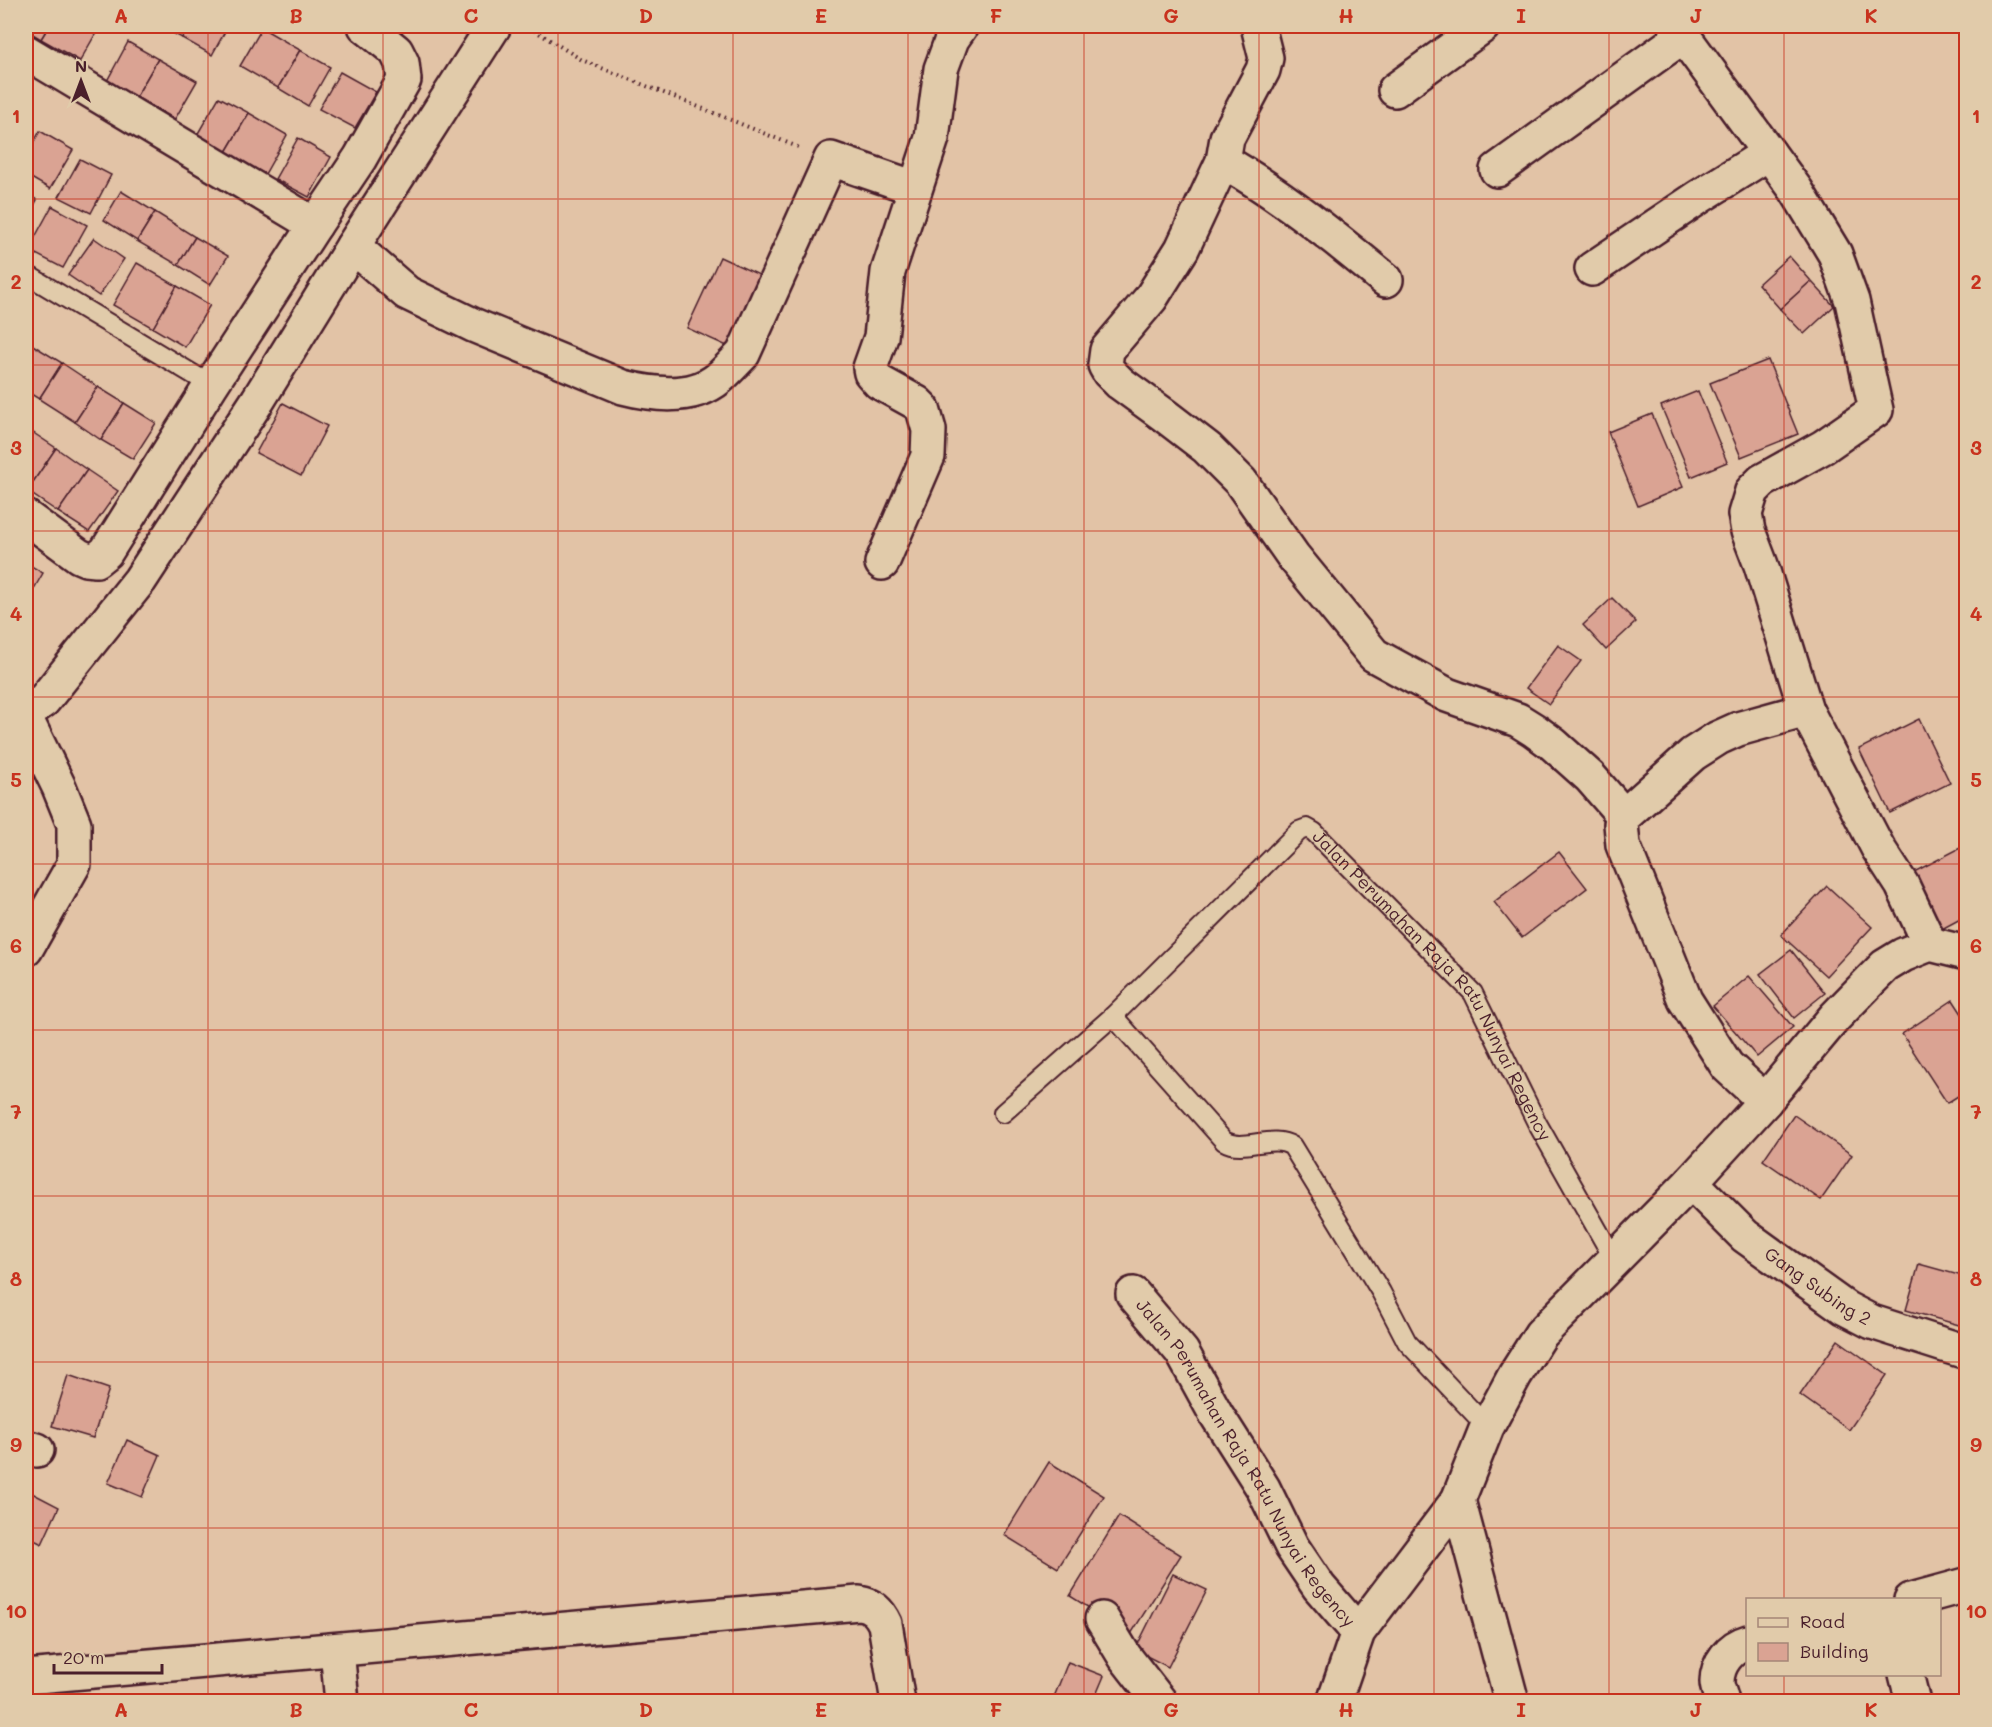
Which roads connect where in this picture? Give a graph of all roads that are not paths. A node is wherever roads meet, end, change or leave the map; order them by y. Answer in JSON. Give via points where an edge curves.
{"nodes":[{"id":1,"x":365,"y":26,"type":"edge"},
{"id":2,"x":494,"y":26,"type":"edge"},
{"id":3,"x":961,"y":26,"type":"edge"},
{"id":4,"x":1258,"y":26,"type":"edge"},
{"id":5,"x":1483,"y":26,"type":"edge"},
{"id":6,"x":1680,"y":31,"type":"edge"},
{"id":7,"x":26,"y":52,"type":"edge"},
{"id":8,"x":1395,"y":90,"type":"dead end"},
{"id":9,"x":1769,"y":153,"type":"junction"},
{"id":10,"x":1223,"y":161,"type":"junction"},
{"id":11,"x":1497,"y":170,"type":"dead end"},
{"id":12,"x":915,"y":188,"type":"junction"},
{"id":13,"x":315,"y":225,"type":"junction"},
{"id":14,"x":353,"y":246,"type":"junction"},
{"id":15,"x":1592,"y":269,"type":"dead end"},
{"id":16,"x":26,"y":274,"type":"edge"},
{"id":17,"x":1386,"y":280,"type":"dead end"},
{"id":18,"x":211,"y":385,"type":"junction"},
{"id":19,"x":26,"y":517,"type":"edge"},
{"id":20,"x":882,"y":563,"type":"dead end"},
{"id":21,"x":1806,"y":710,"type":"junction"},
{"id":22,"x":26,"y":713,"type":"edge"},
{"id":23,"x":26,"y":719,"type":"edge"},
{"id":24,"x":1624,"y":816,"type":"junction"},
{"id":25,"x":1930,"y":944,"type":"junction"},
{"id":26,"x":26,"y":950,"type":"edge"},
{"id":27,"x":1966,"y":953,"type":"edge"},
{"id":28,"x":1113,"y":1016,"type":"junction"},
{"id":29,"x":1765,"y":1101,"type":"junction"},
{"id":30,"x":1004,"y":1113,"type":"dead end"},
{"id":31,"x":1691,"y":1182,"type":"junction"},
{"id":32,"x":1614,"y":1259,"type":"junction"},
{"id":33,"x":1133,"y":1294,"type":"dead end"},
{"id":34,"x":1966,"y":1352,"type":"edge"},
{"id":35,"x":1487,"y":1427,"type":"junction"},
{"id":36,"x":1458,"y":1500,"type":"junction"},
{"id":37,"x":1966,"y":1585,"type":"edge"},
{"id":38,"x":1915,"y":1598,"type":"edge"},
{"id":39,"x":1102,"y":1619,"type":"dead end"},
{"id":40,"x":1358,"y":1632,"type":"junction"},
{"id":41,"x":337,"y":1650,"type":"junction"},
{"id":42,"x":1735,"y":1651,"type":"edge"},
{"id":43,"x":1907,"y":1676,"type":"edge"},
{"id":44,"x":26,"y":1677,"type":"edge"},
{"id":45,"x":342,"y":1701,"type":"edge"},
{"id":46,"x":898,"y":1701,"type":"edge"},
{"id":47,"x":1160,"y":1701,"type":"edge"},
{"id":48,"x":1334,"y":1701,"type":"edge"},
{"id":49,"x":1512,"y":1701,"type":"edge"},
{"id":50,"x":1722,"y":1701,"type":"edge"},
{"id":51,"x":1913,"y":1701,"type":"edge"}],
"edges":[{"from":1,"to":13,"type":"street","via":[[396,51],[404,80],[360,158]]},
{"from":2,"to":14,"type":"street"},
{"from":3,"to":12,"type":"street","via":[[941,69],[932,138]]},
{"from":4,"to":10,"type":"street","via":[[1266,58],[1263,70],[1227,138]]},
{"from":5,"to":8,"type":"street"},
{"from":6,"to":9,"type":"street"},
{"from":6,"to":11,"type":"street"},
{"from":7,"to":13,"type":"street"},
{"from":9,"to":15,"type":"street"},
{"from":9,"to":21,"type":"street","via":[[1835,254],[1852,302],[1876,410],[1823,447],[1762,481],[1748,500],[1748,531]]},
{"from":10,"to":17,"type":"street","via":[[1294,207]]},
{"from":10,"to":24,"type":"street","via":[[1182,249],[1151,298],[1107,350],[1109,372],[1207,448],[1241,482],[1293,556],[1374,655],[1447,695],[1518,720],[1534,730],[1590,777]]},
{"from":12,"to":14,"type":"street","via":[[831,159],[743,354],[710,384],[680,393],[646,393],[623,387],[473,325],[407,292]]},
{"from":12,"to":20,"type":"street","via":[[888,272],[881,337],[870,368],[879,382],[923,409],[930,443],[924,468]]},
{"from":13,"to":18,"type":"street"},
{"from":14,"to":22,"type":"street","via":[[140,580],[44,700]]},
{"from":16,"to":18,"type":"lane"},
{"from":18,"to":19,"type":"street","via":[[100,558],[79,556]]},
{"from":21,"to":24,"type":"street","via":[[1718,738],[1694,754]]},
{"from":21,"to":25,"type":"street"},
{"from":23,"to":26,"type":"street","via":[[74,824],[74,864]]},
{"from":24,"to":29,"type":"street","via":[[1623,845],[1685,1000],[1727,1066]]},
{"from":25,"to":27,"type":"street"},
{"from":25,"to":29,"type":"street","via":[[1886,966],[1835,1017]]},
{"from":28,"to":30,"type":"lane","name":"Jalan Perumahan Raja Ratu Nunyai Regency"},
{"from":28,"to":32,"type":"lane","name":"Jalan Perumahan Raja Ratu Nunyai Regency","via":[[1299,831],[1307,828],[1473,993],[1537,1123]]},
{"from":28,"to":35,"type":"lane","via":[[1224,1141],[1235,1145],[1284,1142],[1292,1146],[1407,1341]]},
{"from":29,"to":31,"type":"street"},
{"from":31,"to":32,"type":"street"},
{"from":31,"to":34,"type":"street","name":"Gang Subing 2","via":[[1745,1236],[1845,1308],[1872,1322]]},
{"from":32,"to":35,"type":"street","via":[[1541,1334]]},
{"from":33,"to":40,"type":"street","name":"Jalan Perumahan Raja Ratu Nunyai Regency","via":[[1182,1352],[1263,1488],[1292,1547],[1319,1587]]},
{"from":35,"to":36,"type":"street"},
{"from":36,"to":40,"type":"street"},
{"from":36,"to":49,"type":"street"},
{"from":37,"to":38,"type":"street"},
{"from":39,"to":47,"type":"street","via":[[1125,1657]]},
{"from":40,"to":48,"type":"street"},
{"from":41,"to":44,"type":"street"},
{"from":41,"to":45,"type":"street"},
{"from":41,"to":46,"type":"street","via":[[859,1603],[875,1609],[885,1624]]},
{"from":42,"to":50,"type":"street","via":[[1717,1682]]},
{"from":43,"to":51,"type":"street"}]}
